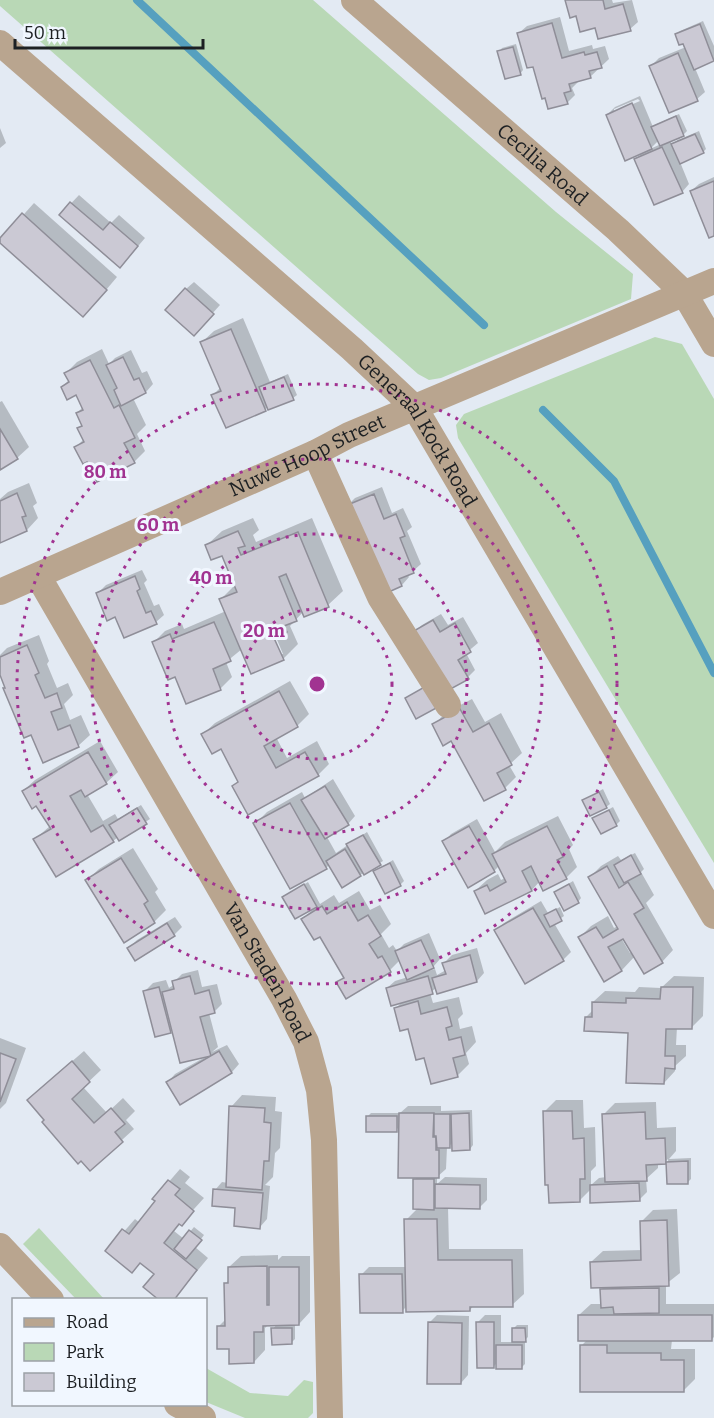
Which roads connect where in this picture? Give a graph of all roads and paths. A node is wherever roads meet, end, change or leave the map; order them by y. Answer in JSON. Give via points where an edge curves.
{"nodes":[{"id":1,"x":354,"y":0,"type":"edge"},
{"id":2,"x":0,"y":43,"type":"edge"},
{"id":3,"x":714,"y":281,"type":"edge"},
{"id":4,"x":684,"y":293,"type":"junction"},
{"id":5,"x":714,"y":344,"type":"edge"},
{"id":6,"x":415,"y":408,"type":"junction"},
{"id":7,"x":315,"y":453,"type":"junction"},
{"id":8,"x":38,"y":576,"type":"junction"},
{"id":9,"x":0,"y":592,"type":"edge"},
{"id":10,"x":448,"y":705,"type":"dead end"},
{"id":11,"x":714,"y":916,"type":"edge"},
{"id":12,"x":0,"y":1246,"type":"edge"},
{"id":13,"x":50,"y":1298,"type":"edge"},
{"id":14,"x":181,"y":1406,"type":"edge"},
{"id":15,"x":203,"y":1418,"type":"edge"},
{"id":16,"x":330,"y":1418,"type":"edge"}],
"edges":[{"from":1,"to":4,"type":"street","name":"Cecilia Road","via":[[618,230]]},
{"from":2,"to":6,"type":"street","name":"Generaal Kock Road"},
{"from":3,"to":4,"type":"street","name":"Nuwe Hoop Street"},
{"from":4,"to":5,"type":"street","name":"Cecilia Road"},
{"from":4,"to":6,"type":"street","name":"Nuwe Hoop Street"},
{"from":6,"to":7,"type":"street","name":"Nuwe Hoop Street"},
{"from":6,"to":11,"type":"street","name":"Generaal Kock Road"},
{"from":7,"to":8,"type":"street","name":"Nuwe Hoop Street"},
{"from":7,"to":10,"type":"street","via":[[380,597]]},
{"from":8,"to":9,"type":"street","name":"Nuwe Hoop Street"},
{"from":8,"to":16,"type":"street","name":"Van Staden Road","via":[[306,1042],[318,1090],[324,1140]]},
{"from":12,"to":13,"type":"street"},
{"from":14,"to":15,"type":"street"}]}
